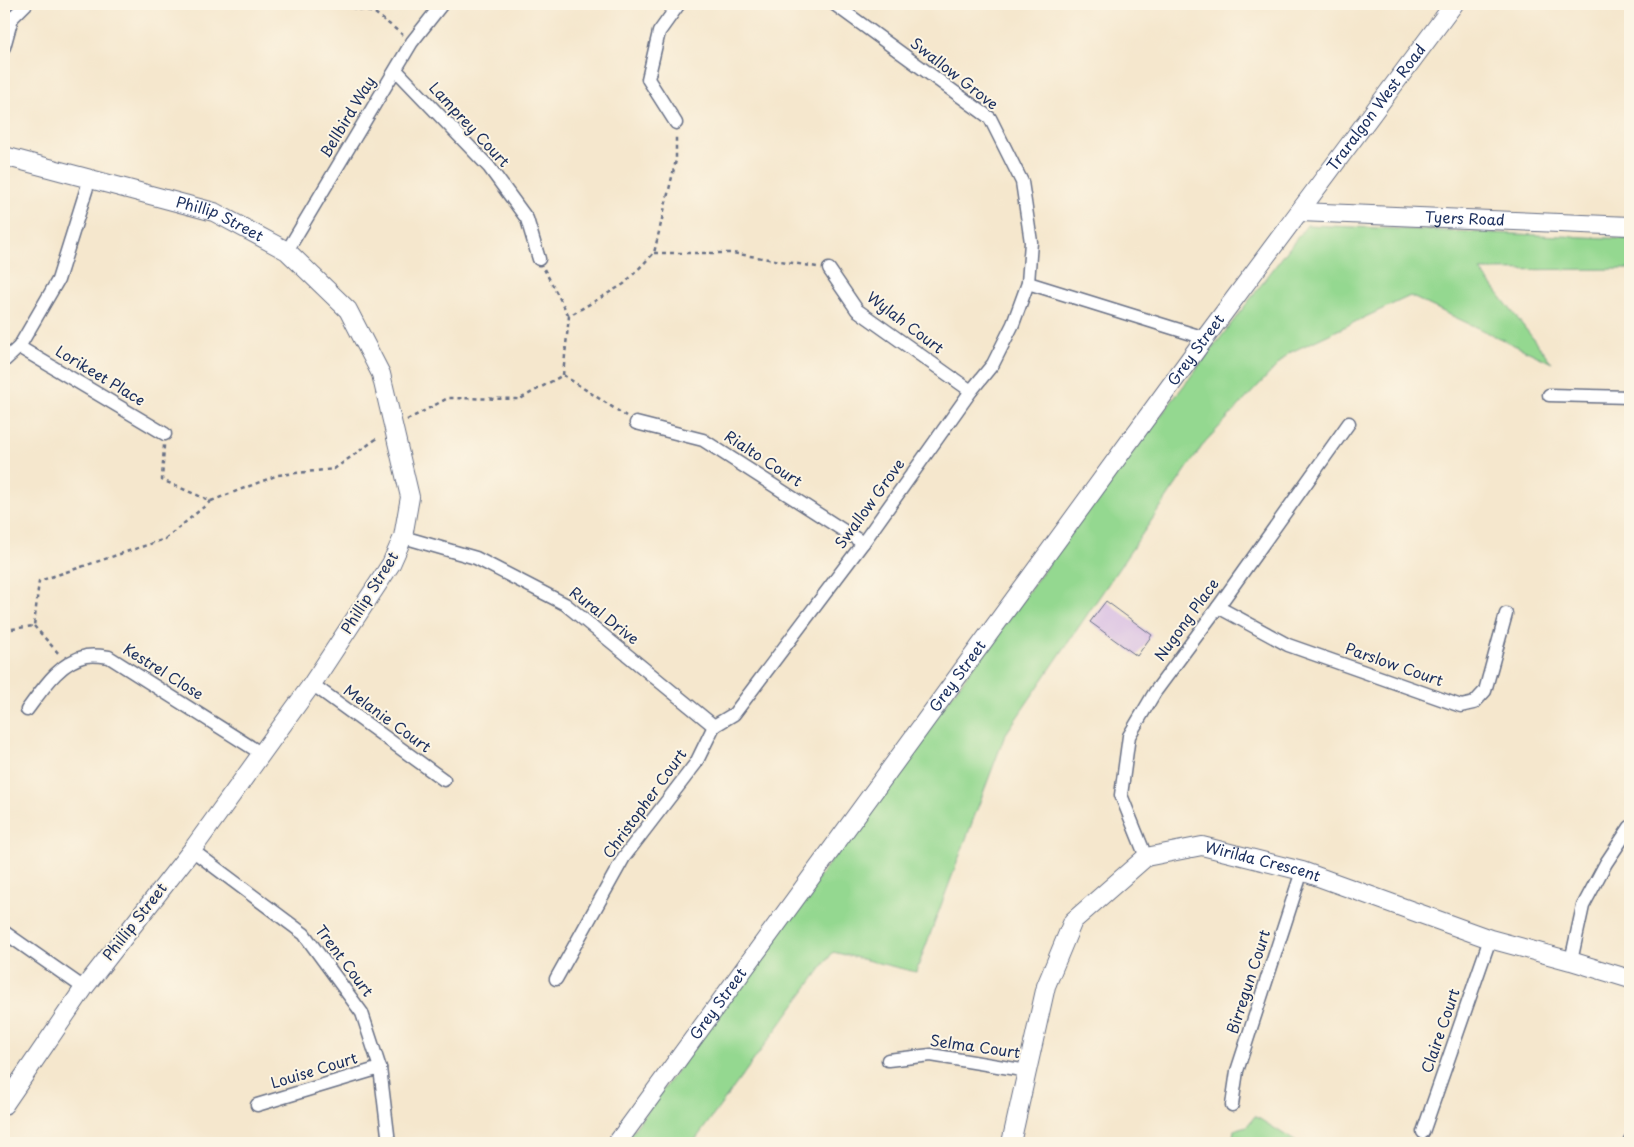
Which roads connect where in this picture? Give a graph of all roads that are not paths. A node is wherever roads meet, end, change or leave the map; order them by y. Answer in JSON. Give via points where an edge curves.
{"nodes":[{"id":1,"x":26,"y":4,"type":"edge"},
{"id":2,"x":442,"y":4,"type":"edge"},
{"id":3,"x":679,"y":4,"type":"edge"},
{"id":4,"x":834,"y":4,"type":"edge"},
{"id":5,"x":1454,"y":4,"type":"edge"},
{"id":6,"x":4,"y":47,"type":"edge"},
{"id":7,"x":396,"y":70,"type":"junction"},
{"id":8,"x":676,"y":122,"type":"road end"},
{"id":9,"x":4,"y":156,"type":"edge"},
{"id":10,"x":90,"y":178,"type":"junction"},
{"id":11,"x":1300,"y":212,"type":"junction"},
{"id":12,"x":1630,"y":226,"type":"edge"},
{"id":13,"x":287,"y":251,"type":"junction"},
{"id":14,"x":539,"y":260,"type":"road end"},
{"id":15,"x":829,"y":269,"type":"road end"},
{"id":16,"x":1028,"y":283,"type":"junction"},
{"id":17,"x":1205,"y":338,"type":"junction"},
{"id":18,"x":19,"y":347,"type":"junction"},
{"id":19,"x":4,"y":361,"type":"edge"},
{"id":20,"x":971,"y":392,"type":"junction"},
{"id":21,"x":1549,"y":395,"type":"dead end"},
{"id":22,"x":1630,"y":397,"type":"edge"},
{"id":23,"x":636,"y":423,"type":"road end"},
{"id":24,"x":1349,"y":423,"type":"dead end"},
{"id":25,"x":165,"y":434,"type":"road end"},
{"id":26,"x":403,"y":536,"type":"junction"},
{"id":27,"x":863,"y":543,"type":"junction"},
{"id":28,"x":1218,"y":607,"type":"junction"},
{"id":29,"x":1506,"y":614,"type":"dead end"},
{"id":30,"x":312,"y":684,"type":"junction"},
{"id":31,"x":27,"y":710,"type":"dead end"},
{"id":32,"x":714,"y":726,"type":"junction"},
{"id":33,"x":262,"y":754,"type":"junction"},
{"id":34,"x":444,"y":780,"type":"dead end"},
{"id":35,"x":1630,"y":827,"type":"edge"},
{"id":36,"x":192,"y":850,"type":"junction"},
{"id":37,"x":1146,"y":857,"type":"junction"},
{"id":38,"x":1302,"y":870,"type":"junction"},
{"id":39,"x":4,"y":932,"type":"edge"},
{"id":40,"x":1490,"y":939,"type":"junction"},
{"id":41,"x":1571,"y":961,"type":"junction"},
{"id":42,"x":556,"y":979,"type":"dead end"},
{"id":43,"x":1630,"y":980,"type":"edge"},
{"id":44,"x":84,"y":988,"type":"junction"},
{"id":45,"x":888,"y":1060,"type":"dead end"},
{"id":46,"x":380,"y":1068,"type":"junction"},
{"id":47,"x":1028,"y":1071,"type":"junction"},
{"id":48,"x":4,"y":1105,"type":"edge"},
{"id":49,"x":257,"y":1105,"type":"dead end"},
{"id":50,"x":1232,"y":1106,"type":"dead end"},
{"id":51,"x":1423,"y":1132,"type":"dead end"},
{"id":52,"x":389,"y":1143,"type":"edge"},
{"id":53,"x":617,"y":1143,"type":"edge"},
{"id":54,"x":1011,"y":1143,"type":"edge"}],
"edges":[{"from":1,"to":6,"type":"street","via":[[12,18]]},
{"from":2,"to":7,"type":"street","name":"Bellbird Way","via":[[412,42]]},
{"from":3,"to":8,"type":"street","via":[[659,32],[648,78]]},
{"from":4,"to":16,"type":"street","name":"Swallow Grove","via":[[990,118],[1022,182],[1031,242]]},
{"from":5,"to":11,"type":"street","name":"Traralgon West Road"},
{"from":7,"to":13,"type":"street","name":"Bellbird Way"},
{"from":7,"to":14,"type":"street","name":"Lamprey Court","via":[[489,167],[527,219]]},
{"from":9,"to":10,"type":"street","name":"Phillip Street"},
{"from":10,"to":13,"type":"street","name":"Phillip Street","via":[[214,212]]},
{"from":10,"to":18,"type":"street","via":[[58,280]]},
{"from":11,"to":12,"type":"street","name":"Tyers Road"},
{"from":11,"to":17,"type":"street","name":"Grey Street"},
{"from":13,"to":26,"type":"street","name":"Phillip Street","via":[[348,310],[381,374],[410,497]]},
{"from":15,"to":20,"type":"street","name":"Wylah Court","via":[[857,310]]},
{"from":16,"to":17,"type":"street"},
{"from":16,"to":20,"type":"street","name":"Swallow Grove","via":[[993,364]]},
{"from":17,"to":53,"type":"street","name":"Grey Street"},
{"from":18,"to":19,"type":"street"},
{"from":18,"to":25,"type":"street","name":"Lorikeet Place"},
{"from":20,"to":27,"type":"street","name":"Swallow Grove"},
{"from":21,"to":22,"type":"street"},
{"from":23,"to":27,"type":"street","name":"Rialto Court","via":[[703,440]]},
{"from":24,"to":28,"type":"street","name":"Nugong Place"},
{"from":26,"to":30,"type":"street","name":"Phillip Street","via":[[392,564]]},
{"from":26,"to":32,"type":"street","name":"Rural Drive","via":[[476,558],[566,604]]},
{"from":27,"to":32,"type":"street","name":"Swallow Grove","via":[[734,714]]},
{"from":28,"to":29,"type":"street","name":"Parslow Court","via":[[1288,645],[1461,706],[1474,703],[1485,691]]},
{"from":28,"to":37,"type":"street","name":"Nugong Place","via":[[1155,692],[1129,736],[1121,795]]},
{"from":30,"to":33,"type":"street","name":"Phillip Street"},
{"from":30,"to":34,"type":"street","name":"Melanie Court"},
{"from":31,"to":33,"type":"street","name":"Kestrel Close","via":[[48,682],[68,664],[86,656],[109,657]]},
{"from":32,"to":42,"type":"street","name":"Christopher Court","via":[[696,763],[624,857]]},
{"from":33,"to":36,"type":"street","name":"Phillip Street"},
{"from":35,"to":41,"type":"street","via":[[1583,906]]},
{"from":36,"to":44,"type":"street","name":"Phillip Street"},
{"from":36,"to":46,"type":"street","name":"Trent Court","via":[[304,934],[362,1013]]},
{"from":37,"to":38,"type":"street","name":"Wirilda Crescent","via":[[1202,846]]},
{"from":37,"to":47,"type":"street","via":[[1073,921],[1046,986]]},
{"from":38,"to":40,"type":"street","name":"Wirilda Crescent"},
{"from":38,"to":50,"type":"street","name":"Birregun Court","via":[[1237,1071]]},
{"from":39,"to":44,"type":"street"},
{"from":40,"to":41,"type":"street","name":"Wirilda Crescent"},
{"from":40,"to":51,"type":"street","name":"Claire Court"},
{"from":41,"to":43,"type":"street","name":"Wirilda Crescent"},
{"from":44,"to":48,"type":"street","name":"Phillip Street"},
{"from":45,"to":47,"type":"street","name":"Selma Court","via":[[931,1055]]},
{"from":46,"to":49,"type":"street","name":"Louise Court"},
{"from":46,"to":52,"type":"street","name":"Trent Court"},
{"from":47,"to":54,"type":"street"}]}
